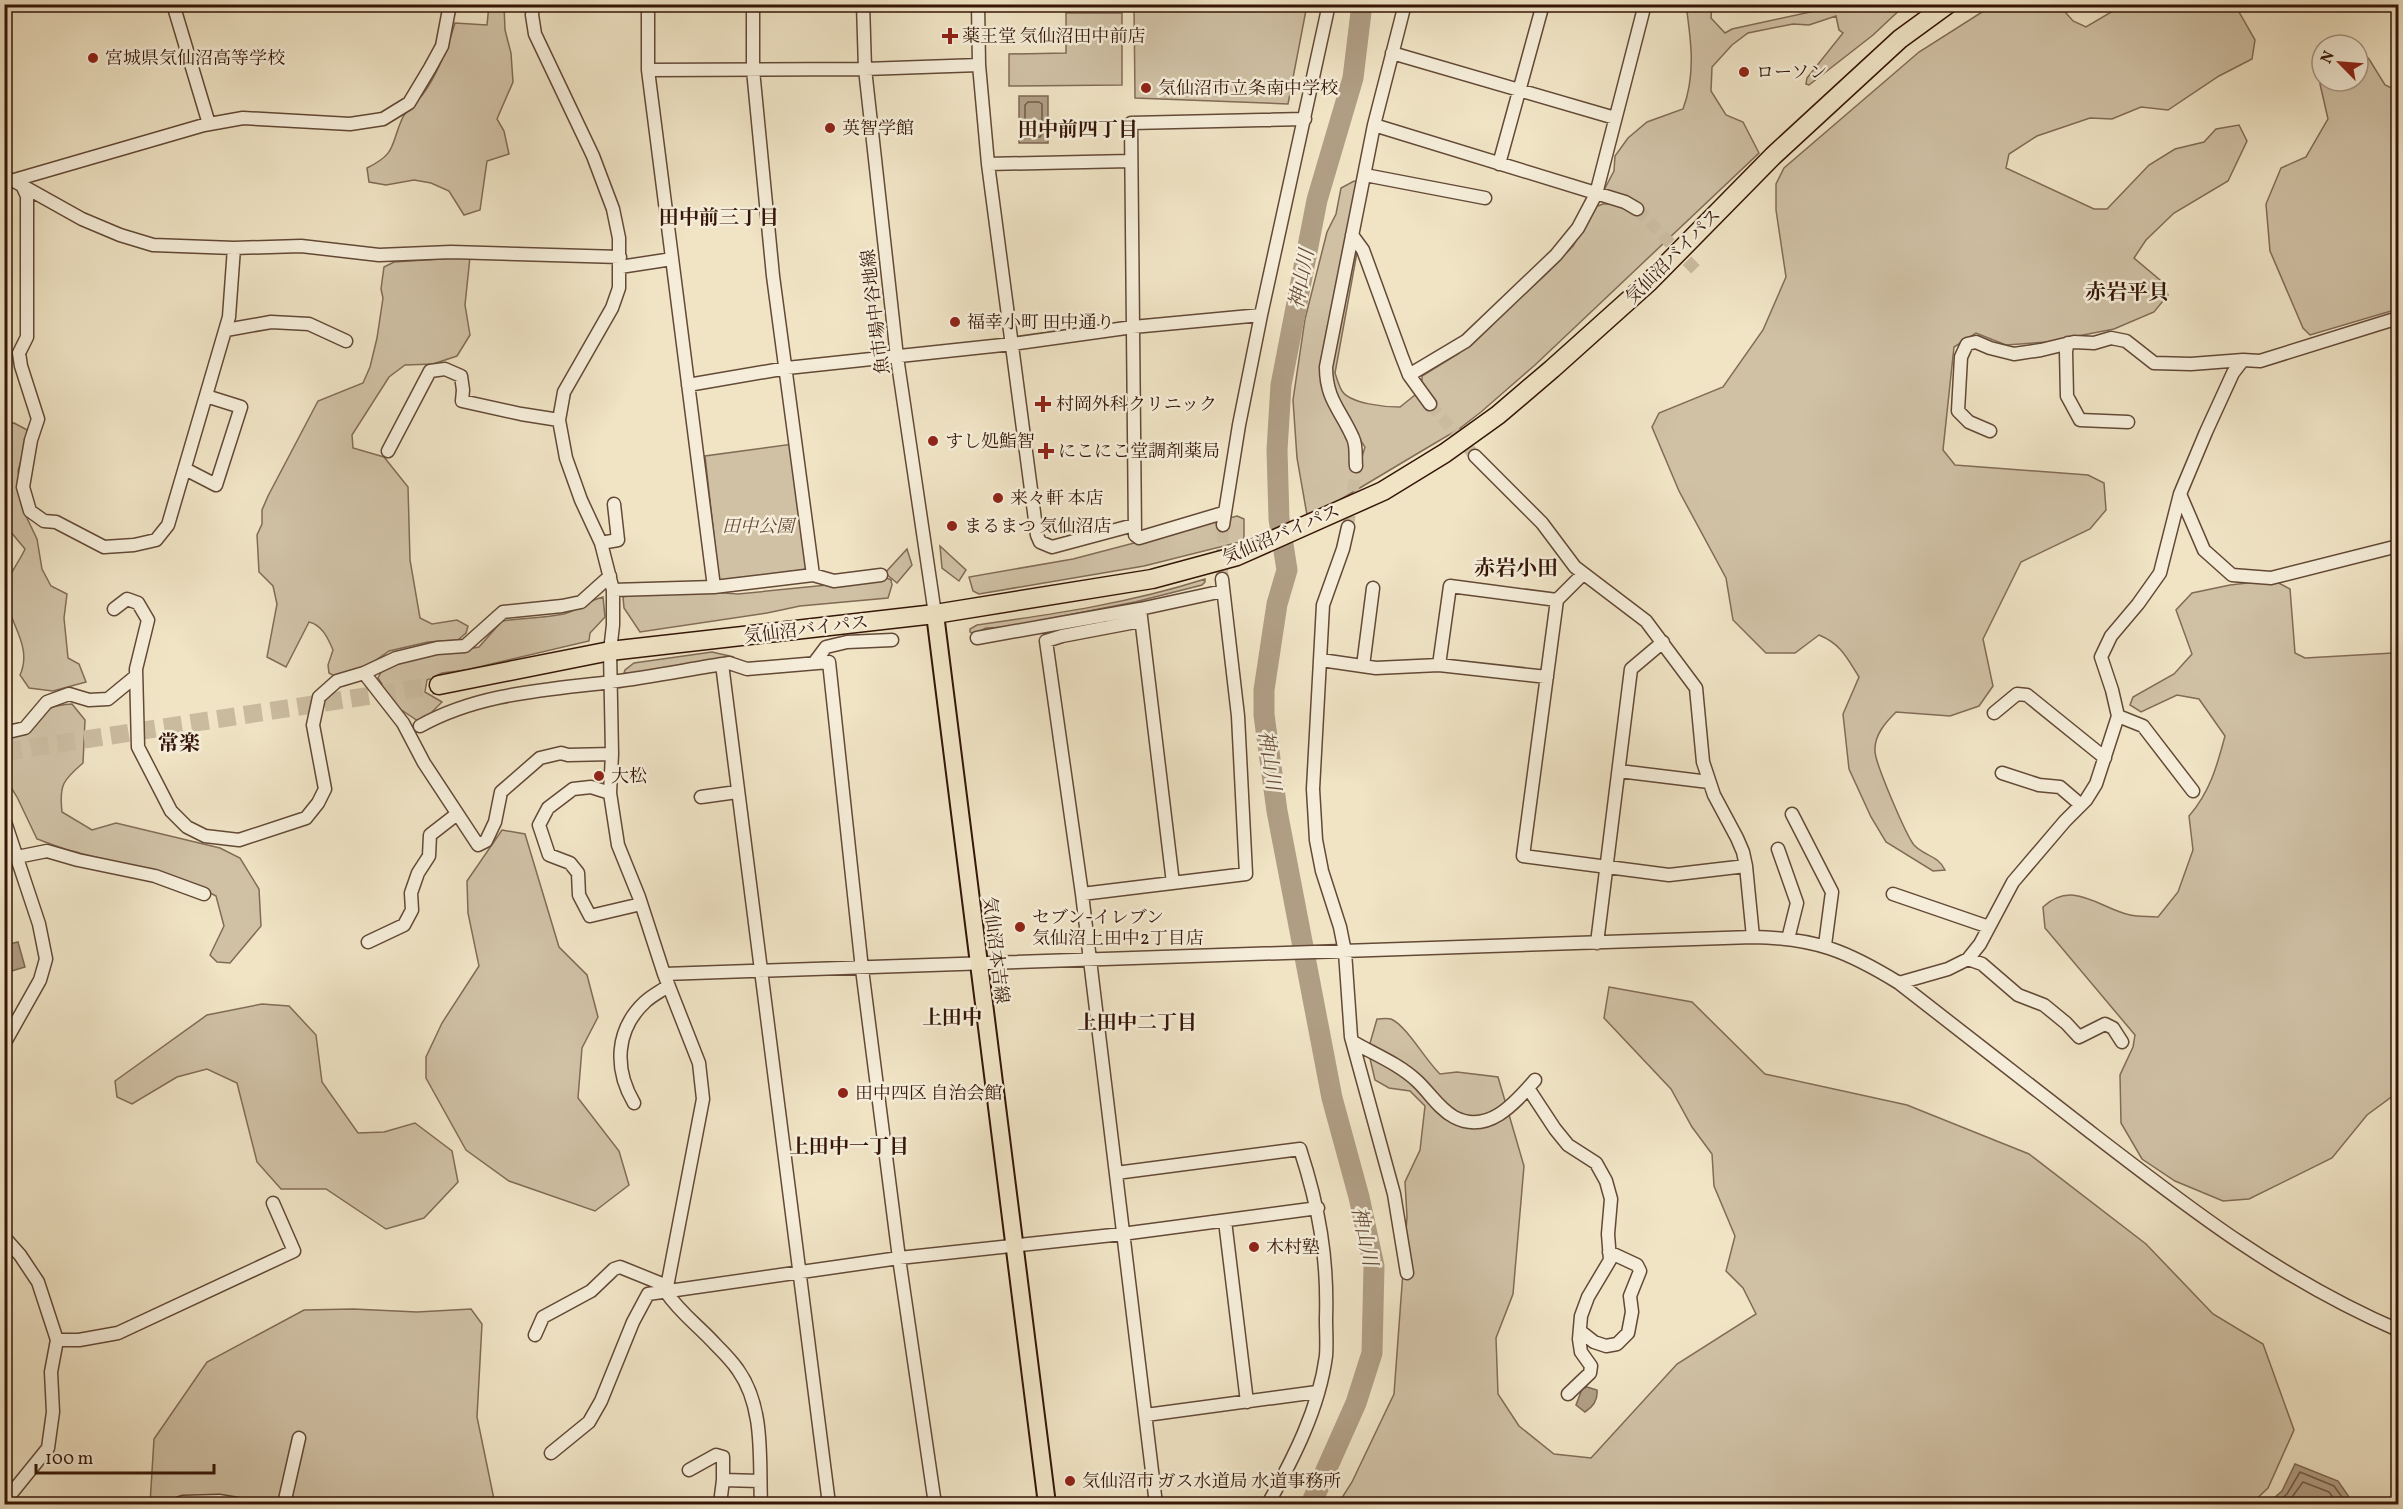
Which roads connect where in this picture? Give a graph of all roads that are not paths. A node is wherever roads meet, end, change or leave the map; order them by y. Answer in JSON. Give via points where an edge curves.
{"nodes":[{"id":1,"x":173,"y":4,"type":"edge"},
{"id":2,"x":450,"y":4,"type":"edge"},
{"id":3,"x":533,"y":4,"type":"edge"},
{"id":4,"x":648,"y":4,"type":"edge"},
{"id":5,"x":753,"y":4,"type":"edge"},
{"id":6,"x":863,"y":4,"type":"edge"},
{"id":7,"x":978,"y":4,"type":"edge"},
{"id":8,"x":1329,"y":4,"type":"edge"},
{"id":9,"x":1405,"y":4,"type":"edge"},
{"id":10,"x":1544,"y":4,"type":"edge"},
{"id":11,"x":1565,"y":4,"type":"edge"},
{"id":12,"x":1573,"y":4,"type":"edge"},
{"id":13,"x":1645,"y":4,"type":"edge"},
{"id":14,"x":1948,"y":4,"type":"edge"},
{"id":15,"x":1392,"y":53,"type":"junction"},
{"id":16,"x":979,"y":65,"type":"junction"},
{"id":17,"x":865,"y":69,"type":"junction"},
{"id":18,"x":648,"y":70,"type":"junction"},
{"id":19,"x":753,"y":70,"type":"junction"},
{"id":20,"x":1519,"y":92,"type":"junction"},
{"id":21,"x":1305,"y":118,"type":"junction"},
{"id":22,"x":1615,"y":118,"type":"junction"},
{"id":23,"x":209,"y":124,"type":"junction"},
{"id":24,"x":1374,"y":125,"type":"junction"},
{"id":25,"x":1130,"y":161,"type":"junction"},
{"id":26,"x":988,"y":164,"type":"junction"},
{"id":27,"x":1499,"y":164,"type":"junction"},
{"id":28,"x":1365,"y":175,"type":"junction"},
{"id":29,"x":13,"y":183,"type":"edge"},
{"id":30,"x":1596,"y":194,"type":"junction"},
{"id":31,"x":1485,"y":198,"type":"dead end"},
{"id":32,"x":1637,"y":209,"type":"tunnel mouth"},
{"id":33,"x":1352,"y":235,"type":"junction"},
{"id":34,"x":234,"y":248,"type":"junction"},
{"id":35,"x":672,"y":259,"type":"junction"},
{"id":36,"x":620,"y":262,"type":"junction"},
{"id":37,"x":1261,"y":315,"type":"junction"},
{"id":38,"x":2398,"y":318,"type":"edge"},
{"id":39,"x":1132,"y":327,"type":"junction"},
{"id":40,"x":226,"y":330,"type":"junction"},
{"id":41,"x":346,"y":341,"type":"dead end"},
{"id":42,"x":2068,"y":343,"type":"junction"},
{"id":43,"x":1012,"y":344,"type":"junction"},
{"id":44,"x":897,"y":357,"type":"junction"},
{"id":45,"x":2243,"y":360,"type":"junction"},
{"id":46,"x":787,"y":368,"type":"junction"},
{"id":47,"x":1410,"y":375,"type":"junction"},
{"id":48,"x":688,"y":385,"type":"junction"},
{"id":49,"x":206,"y":396,"type":"junction"},
{"id":50,"x":1430,"y":404,"type":"tunnel mouth"},
{"id":51,"x":559,"y":420,"type":"junction"},
{"id":52,"x":2128,"y":422,"type":"dead end"},
{"id":53,"x":1990,"y":431,"type":"dead end"},
{"id":54,"x":388,"y":451,"type":"dead end"},
{"id":55,"x":1475,"y":456,"type":"tunnel mouth"},
{"id":56,"x":1356,"y":466,"type":"tunnel mouth"},
{"id":57,"x":185,"y":469,"type":"junction"},
{"id":58,"x":2180,"y":494,"type":"junction"},
{"id":59,"x":614,"y":504,"type":"dead end"},
{"id":60,"x":1134,"y":525,"type":"junction"},
{"id":61,"x":1348,"y":527,"type":"tunnel mouth"},
{"id":62,"x":601,"y":543,"type":"junction"},
{"id":63,"x":2398,"y":546,"type":"edge"},
{"id":64,"x":1583,"y":574,"type":"junction"},
{"id":65,"x":813,"y":575,"type":"junction"},
{"id":66,"x":880,"y":575,"type":"dead end"},
{"id":67,"x":610,"y":576,"type":"junction"},
{"id":68,"x":714,"y":587,"type":"junction"},
{"id":69,"x":1373,"y":588,"type":"dead end"},
{"id":70,"x":613,"y":590,"type":"junction"},
{"id":71,"x":1557,"y":600,"type":"junction"},
{"id":72,"x":114,"y":609,"type":"dead end"},
{"id":73,"x":935,"y":614,"type":"junction"},
{"id":74,"x":1141,"y":615,"type":"junction"},
{"id":75,"x":976,"y":638,"type":"dead end"},
{"id":76,"x":892,"y":640,"type":"dead end"},
{"id":77,"x":1664,"y":642,"type":"junction"},
{"id":78,"x":610,"y":651,"type":"junction"},
{"id":79,"x":1321,"y":660,"type":"junction"},
{"id":80,"x":814,"y":663,"type":"junction"},
{"id":81,"x":722,"y":664,"type":"junction"},
{"id":82,"x":1439,"y":665,"type":"junction"},
{"id":83,"x":1363,"y":666,"type":"junction"},
{"id":84,"x":364,"y":673,"type":"junction"},
{"id":85,"x":136,"y":676,"type":"junction"},
{"id":86,"x":1547,"y":677,"type":"junction"},
{"id":87,"x":611,"y":682,"type":"junction"},
{"id":88,"x":439,"y":685,"type":"tunnel mouth"},
{"id":89,"x":1994,"y":713,"type":"dead end"},
{"id":90,"x":2118,"y":716,"type":"junction"},
{"id":91,"x":420,"y":726,"type":"dead end"},
{"id":92,"x":4,"y":733,"type":"edge"},
{"id":93,"x":612,"y":754,"type":"junction"},
{"id":94,"x":2105,"y":758,"type":"junction"},
{"id":95,"x":1619,"y":771,"type":"junction"},
{"id":96,"x":2002,"y":773,"type":"dead end"},
{"id":97,"x":1709,"y":782,"type":"junction"},
{"id":98,"x":2193,"y":791,"type":"dead end"},
{"id":99,"x":737,"y":792,"type":"junction"},
{"id":100,"x":610,"y":793,"type":"junction"},
{"id":101,"x":701,"y":797,"type":"dead end"},
{"id":102,"x":2081,"y":805,"type":"junction"},
{"id":103,"x":457,"y":814,"type":"junction"},
{"id":104,"x":1792,"y":814,"type":"dead end"},
{"id":105,"x":4,"y":819,"type":"edge"},
{"id":106,"x":1778,"y":849,"type":"dead end"},
{"id":107,"x":17,"y":857,"type":"junction"},
{"id":108,"x":1746,"y":866,"type":"junction"},
{"id":109,"x":1607,"y":867,"type":"junction"},
{"id":110,"x":1173,"y":883,"type":"junction"},
{"id":111,"x":204,"y":894,"type":"dead end"},
{"id":112,"x":1082,"y":894,"type":"junction"},
{"id":113,"x":1893,"y":894,"type":"dead end"},
{"id":114,"x":641,"y":904,"type":"junction"},
{"id":115,"x":1989,"y":927,"type":"junction"},
{"id":116,"x":1753,"y":937,"type":"junction"},
{"id":117,"x":1788,"y":939,"type":"junction"},
{"id":118,"x":368,"y":942,"type":"dead end"},
{"id":119,"x":1597,"y":943,"type":"junction"},
{"id":120,"x":1825,"y":945,"type":"junction"},
{"id":121,"x":1343,"y":952,"type":"junction"},
{"id":122,"x":1968,"y":959,"type":"junction"},
{"id":123,"x":1090,"y":962,"type":"junction"},
{"id":124,"x":978,"y":963,"type":"junction"},
{"id":125,"x":862,"y":969,"type":"junction"},
{"id":126,"x":760,"y":971,"type":"junction"},
{"id":127,"x":666,"y":980,"type":"junction"},
{"id":128,"x":1899,"y":983,"type":"junction"},
{"id":129,"x":1353,"y":1042,"type":"junction"},
{"id":130,"x":2122,"y":1042,"type":"dead end"},
{"id":131,"x":4,"y":1044,"type":"edge"},
{"id":132,"x":634,"y":1102,"type":"dead end"},
{"id":133,"x":1116,"y":1173,"type":"junction"},
{"id":134,"x":273,"y":1203,"type":"dead end"},
{"id":135,"x":1318,"y":1208,"type":"junction"},
{"id":136,"x":1225,"y":1221,"type":"junction"},
{"id":137,"x":1122,"y":1234,"type":"junction"},
{"id":138,"x":4,"y":1237,"type":"edge"},
{"id":139,"x":1012,"y":1244,"type":"junction"},
{"id":140,"x":1610,"y":1252,"type":"junction"},
{"id":141,"x":899,"y":1258,"type":"junction"},
{"id":142,"x":798,"y":1273,"type":"junction"},
{"id":143,"x":1407,"y":1273,"type":"dead end"},
{"id":144,"x":667,"y":1289,"type":"junction"},
{"id":145,"x":2398,"y":1330,"type":"edge"},
{"id":146,"x":1580,"y":1331,"type":"junction"},
{"id":147,"x":535,"y":1335,"type":"dead end"},
{"id":148,"x":57,"y":1340,"type":"junction"},
{"id":149,"x":1317,"y":1392,"type":"junction"},
{"id":150,"x":1568,"y":1394,"type":"dead end"},
{"id":151,"x":1247,"y":1402,"type":"junction"},
{"id":152,"x":1146,"y":1415,"type":"junction"},
{"id":153,"x":299,"y":1438,"type":"dead end"},
{"id":154,"x":550,"y":1453,"type":"dead end"},
{"id":155,"x":689,"y":1470,"type":"dead end"},
{"id":156,"x":723,"y":1480,"type":"junction"},
{"id":157,"x":760,"y":1481,"type":"junction"},
{"id":158,"x":8,"y":1498,"type":"edge"},
{"id":159,"x":178,"y":1504,"type":"edge"},
{"id":160,"x":237,"y":1504,"type":"edge"},
{"id":161,"x":284,"y":1504,"type":"edge"},
{"id":162,"x":720,"y":1504,"type":"edge"},
{"id":163,"x":761,"y":1504,"type":"edge"},
{"id":164,"x":828,"y":1504,"type":"edge"},
{"id":165,"x":935,"y":1504,"type":"edge"},
{"id":166,"x":1047,"y":1504,"type":"edge"},
{"id":167,"x":1155,"y":1504,"type":"edge"},
{"id":168,"x":1268,"y":1504,"type":"edge"}],
"edges":[{"from":1,"to":23,"type":"street"},
{"from":2,"to":23,"type":"street","via":[[441,46],[430,68],[409,103],[383,119],[350,124],[243,118]]},
{"from":3,"to":36,"type":"street","via":[[535,34],[593,156],[613,209]]},
{"from":4,"to":18,"type":"street"},
{"from":5,"to":19,"type":"street"},
{"from":6,"to":17,"type":"street","name":"魚市場中谷地線"},
{"from":7,"to":16,"type":"street"},
{"from":8,"to":21,"type":"street"},
{"from":9,"to":15,"type":"street"},
{"from":10,"to":20,"type":"street"},
{"from":11,"to":12,"type":"street"},
{"from":13,"to":22,"type":"street"},
{"from":14,"to":73,"type":"highway","name":"気仙沼バイパス","via":[[1900,39],[1773,156],[1649,282],[1498,415],[1383,491],[1237,556],[1152,579]]},
{"from":15,"to":20,"type":"street"},
{"from":15,"to":24,"type":"street"},
{"from":16,"to":17,"type":"street"},
{"from":16,"to":26,"type":"street"},
{"from":17,"to":19,"type":"street"},
{"from":17,"to":44,"type":"street","name":"魚市場中谷地線"},
{"from":18,"to":19,"type":"street"},
{"from":18,"to":35,"type":"street"},
{"from":19,"to":46,"type":"street","via":[[773,276]]},
{"from":20,"to":22,"type":"street"},
{"from":20,"to":27,"type":"street"},
{"from":21,"to":25,"type":"street","via":[[1131,123]]},
{"from":21,"to":37,"type":"street"},
{"from":22,"to":30,"type":"street"},
{"from":23,"to":29,"type":"street"},
{"from":24,"to":27,"type":"street"},
{"from":24,"to":28,"type":"street"},
{"from":25,"to":26,"type":"street"},
{"from":25,"to":39,"type":"street"},
{"from":26,"to":43,"type":"street"},
{"from":27,"to":30,"type":"street"},
{"from":28,"to":31,"type":"street"},
{"from":28,"to":33,"type":"street"},
{"from":29,"to":34,"type":"street","via":[[120,236],[153,245]]},
{"from":29,"to":57,"type":"street","via":[[27,196],[27,337],[19,353],[38,419],[23,487],[30,511],[104,547],[156,540],[168,525]]},
{"from":30,"to":32,"type":"street"},
{"from":30,"to":47,"type":"street","via":[[1578,228],[1556,255],[1466,341]]},
{"from":33,"to":47,"type":"street","via":[[1363,250]]},
{"from":33,"to":56,"type":"street","via":[[1326,374],[1329,396],[1353,437]]},
{"from":34,"to":36,"type":"street","via":[[301,246],[379,255],[452,252]]},
{"from":34,"to":40,"type":"street"},
{"from":35,"to":36,"type":"street"},
{"from":35,"to":48,"type":"street"},
{"from":36,"to":51,"type":"street","via":[[619,288],[612,308],[564,392]]},
{"from":37,"to":39,"type":"street"},
{"from":37,"to":60,"type":"street","via":[[1223,519],[1139,538]]},
{"from":38,"to":45,"type":"street","via":[[2260,361]]},
{"from":39,"to":43,"type":"street"},
{"from":39,"to":60,"type":"street"},
{"from":40,"to":41,"type":"street","via":[[271,322],[309,324]]},
{"from":40,"to":49,"type":"street"},
{"from":42,"to":45,"type":"street","via":[[2094,343],[2111,338],[2126,341],[2154,363]]},
{"from":42,"to":52,"type":"street","via":[[2067,396],[2080,420]]},
{"from":42,"to":53,"type":"street","via":[[2014,354],[1976,342],[1967,344],[1961,357],[1958,411],[1969,422]]},
{"from":43,"to":44,"type":"street"},
{"from":43,"to":60,"type":"street","via":[[1040,542],[1052,547]]},
{"from":44,"to":46,"type":"street"},
{"from":44,"to":73,"type":"street","name":"魚市場中谷地線"},
{"from":45,"to":58,"type":"street"},
{"from":46,"to":48,"type":"street"},
{"from":46,"to":65,"type":"street"},
{"from":47,"to":50,"type":"street"},
{"from":48,"to":68,"type":"street"},
{"from":49,"to":57,"type":"street"},
{"from":49,"to":57,"type":"street","via":[[241,407],[216,485]]},
{"from":51,"to":54,"type":"street","via":[[462,401],[461,376],[445,369],[430,371]]},
{"from":51,"to":62,"type":"street","via":[[566,458]]},
{"from":55,"to":64,"type":"street","via":[[1542,523]]},
{"from":58,"to":63,"type":"street","via":[[2204,550],[2232,575],[2271,578]]},
{"from":58,"to":90,"type":"street","via":[[2160,573],[2111,636],[2100,657]]},
{"from":59,"to":62,"type":"street","via":[[618,540]]},
{"from":61,"to":79,"type":"street","via":[[1323,605]]},
{"from":62,"to":67,"type":"street"},
{"from":64,"to":71,"type":"street"},
{"from":64,"to":77,"type":"street","via":[[1637,612]]},
{"from":65,"to":66,"type":"street","via":[[834,581]]},
{"from":65,"to":68,"type":"street"},
{"from":67,"to":70,"type":"street"},
{"from":67,"to":84,"type":"street","via":[[581,602],[503,612],[465,646],[396,658]]},
{"from":68,"to":70,"type":"street"},
{"from":69,"to":83,"type":"street"},
{"from":70,"to":78,"type":"street"},
{"from":71,"to":82,"type":"street","via":[[1450,586]]},
{"from":71,"to":86,"type":"street"},
{"from":72,"to":85,"type":"street","via":[[127,599],[138,603],[148,620]]},
{"from":73,"to":78,"type":"highway","name":"気仙沼バイパス"},
{"from":73,"to":124,"type":"main road","name":"気仙沼本吉線"},
{"from":74,"to":75,"type":"street"},
{"from":74,"to":110,"type":"street"},
{"from":74,"to":110,"type":"street","via":[[1223,585],[1238,716],[1246,874]]},
{"from":74,"to":112,"type":"street","via":[[1046,641]]},
{"from":76,"to":80,"type":"street","via":[[826,647]]},
{"from":77,"to":95,"type":"street","via":[[1631,669]]},
{"from":77,"to":97,"type":"street","via":[[1696,688]]},
{"from":78,"to":87,"type":"street"},
{"from":78,"to":88,"type":"highway","name":"気仙沼バイパス"},
{"from":79,"to":83,"type":"street"},
{"from":79,"to":121,"type":"street","via":[[1313,789],[1316,840]]},
{"from":80,"to":81,"type":"street","via":[[747,669]]},
{"from":80,"to":125,"type":"street","via":[[829,662]]},
{"from":81,"to":87,"type":"street"},
{"from":81,"to":99,"type":"street"},
{"from":82,"to":83,"type":"street"},
{"from":82,"to":86,"type":"street"},
{"from":84,"to":85,"type":"street","via":[[337,681],[319,697],[313,725],[324,789],[318,803],[306,818],[239,840],[205,836],[187,827],[171,811],[138,747]]},
{"from":84,"to":103,"type":"street","via":[[402,723]]},
{"from":85,"to":92,"type":"street","via":[[108,699],[89,700],[69,694],[47,702],[25,728]]},
{"from":86,"to":109,"type":"street","via":[[1523,856]]},
{"from":87,"to":91,"type":"street","via":[[554,687],[473,704]]},
{"from":87,"to":93,"type":"street"},
{"from":89,"to":94,"type":"street","via":[[2016,694],[2027,695]]},
{"from":90,"to":94,"type":"street"},
{"from":90,"to":98,"type":"street","via":[[2143,726]]},
{"from":93,"to":100,"type":"street"},
{"from":93,"to":103,"type":"street","via":[[561,753],[540,758],[501,792],[495,822],[486,841],[478,845]]},
{"from":94,"to":102,"type":"street","via":[[2096,784]]},
{"from":95,"to":97,"type":"street"},
{"from":95,"to":109,"type":"street"},
{"from":96,"to":102,"type":"street","via":[[2060,787]]},
{"from":97,"to":108,"type":"street","via":[[1737,838]]},
{"from":99,"to":101,"type":"street"},
{"from":99,"to":126,"type":"street"},
{"from":100,"to":114,"type":"street","via":[[618,845]]},
{"from":100,"to":114,"type":"street","via":[[591,787],[573,789],[548,808],[539,825],[549,855],[570,863],[578,873],[579,895],[590,916]]},
{"from":102,"to":115,"type":"street","via":[[2013,882]]},
{"from":103,"to":118,"type":"street","via":[[430,835],[429,856],[418,873],[411,893],[412,910],[404,925]]},
{"from":104,"to":120,"type":"street","via":[[1832,892]]},
{"from":105,"to":107,"type":"street"},
{"from":106,"to":117,"type":"street","via":[[1797,903]]},
{"from":107,"to":111,"type":"street","via":[[47,851],[155,876]]},
{"from":107,"to":131,"type":"street","via":[[46,959],[40,980]]},
{"from":108,"to":109,"type":"street","via":[[1669,875]]},
{"from":108,"to":116,"type":"street"},
{"from":109,"to":119,"type":"street"},
{"from":110,"to":112,"type":"street"},
{"from":112,"to":123,"type":"street"},
{"from":113,"to":115,"type":"street"},
{"from":114,"to":127,"type":"street"},
{"from":115,"to":122,"type":"street"},
{"from":116,"to":117,"type":"street"},
{"from":116,"to":119,"type":"street"},
{"from":117,"to":120,"type":"street"},
{"from":119,"to":121,"type":"street"},
{"from":120,"to":128,"type":"street"},
{"from":121,"to":123,"type":"street"},
{"from":121,"to":129,"type":"street"},
{"from":122,"to":128,"type":"street"},
{"from":122,"to":130,"type":"street","via":[[1982,964],[2018,995],[2044,1005],[2079,1037],[2105,1024],[2113,1028]]},
{"from":123,"to":124,"type":"street"},
{"from":123,"to":133,"type":"street"},
{"from":124,"to":125,"type":"street"},
{"from":124,"to":139,"type":"main road","name":"気仙沼本吉線"},
{"from":125,"to":126,"type":"street"},
{"from":125,"to":141,"type":"street"},
{"from":126,"to":127,"type":"street"},
{"from":126,"to":142,"type":"street"},
{"from":127,"to":132,"type":"street","via":[[633,1016],[622,1037],[620,1063],[626,1090]]},
{"from":127,"to":144,"type":"street","via":[[699,1063],[703,1100]]},
{"from":128,"to":145,"type":"street","via":[[2240,1245],[2357,1312]]},
{"from":129,"to":140,"type":"street","via":[[1415,1079],[1440,1106],[1461,1119],[1488,1121],[1501,1115],[1532,1084],[1555,1129],[1568,1144],[1596,1163],[1606,1181],[1611,1199]]},
{"from":129,"to":143,"type":"street","via":[[1394,1194]]},
{"from":133,"to":135,"type":"street","via":[[1300,1149]]},
{"from":133,"to":137,"type":"street"},
{"from":134,"to":148,"type":"street","via":[[294,1251],[118,1333]]},
{"from":135,"to":136,"type":"street"},
{"from":135,"to":149,"type":"street","via":[[1327,1289],[1326,1356]]},
{"from":136,"to":137,"type":"street"},
{"from":136,"to":151,"type":"street"},
{"from":137,"to":139,"type":"street"},
{"from":137,"to":152,"type":"street"},
{"from":138,"to":148,"type":"street","via":[[38,1282]]},
{"from":139,"to":141,"type":"street"},
{"from":139,"to":166,"type":"main road","name":"気仙沼本吉線"},
{"from":140,"to":146,"type":"street","via":[[1610,1260],[1588,1297]]},
{"from":140,"to":146,"type":"street","via":[[1637,1265],[1640,1271],[1630,1296],[1628,1333],[1617,1344],[1606,1347]]},
{"from":141,"to":142,"type":"street"},
{"from":141,"to":165,"type":"street"},
{"from":142,"to":144,"type":"street"},
{"from":142,"to":164,"type":"street"},
{"from":144,"to":147,"type":"street","via":[[620,1268],[614,1269],[591,1291],[543,1317]]},
{"from":144,"to":154,"type":"street","via":[[648,1294],[589,1422]]},
{"from":144,"to":157,"type":"street","via":[[678,1310],[739,1371],[752,1399],[759,1433]]},
{"from":146,"to":150,"type":"street","via":[[1581,1352],[1591,1366],[1590,1373]]},
{"from":148,"to":158,"type":"street","via":[[51,1372],[53,1412],[48,1448]]},
{"from":149,"to":151,"type":"street"},
{"from":149,"to":168,"type":"street","via":[[1301,1442]]},
{"from":151,"to":152,"type":"street"},
{"from":152,"to":167,"type":"street"},
{"from":153,"to":161,"type":"street"},
{"from":155,"to":156,"type":"street","via":[[716,1455],[723,1457]]},
{"from":156,"to":157,"type":"street"},
{"from":156,"to":162,"type":"street"},
{"from":157,"to":163,"type":"street"},
{"from":159,"to":160,"type":"street"}]}
